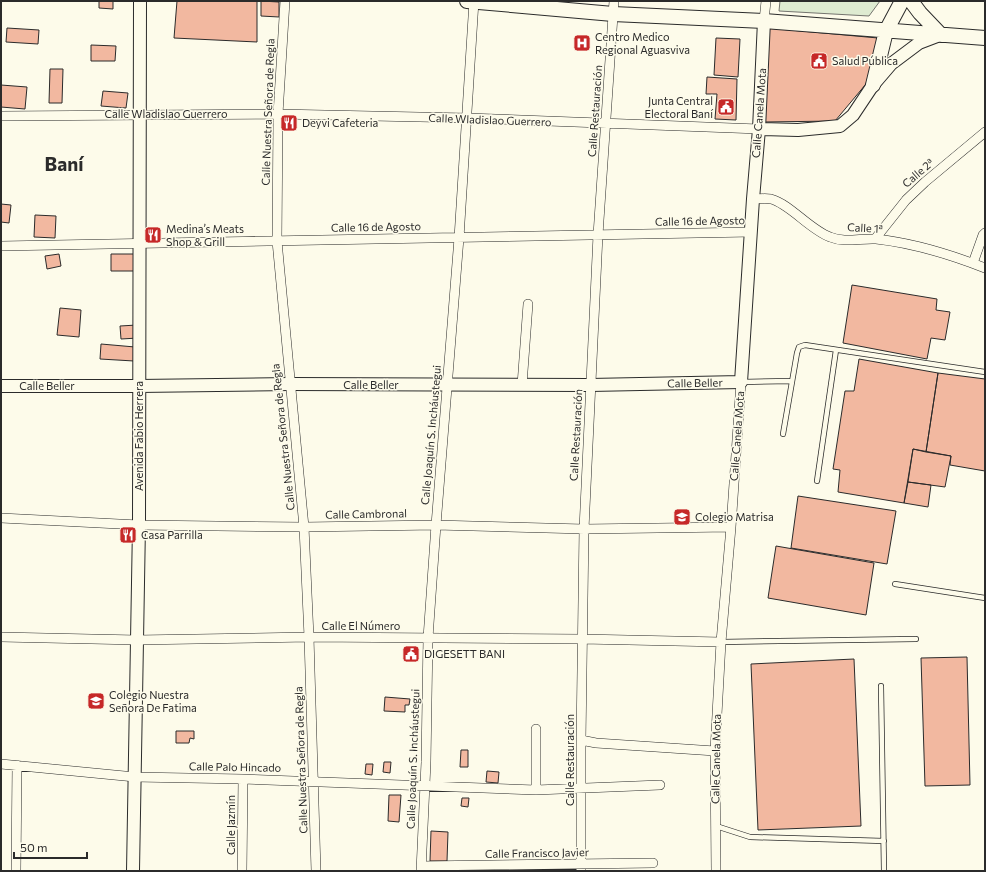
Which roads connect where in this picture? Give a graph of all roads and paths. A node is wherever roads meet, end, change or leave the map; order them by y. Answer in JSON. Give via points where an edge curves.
{"nodes":[{"id":1,"x":140,"y":1,"type":"edge"},
{"id":2,"x":285,"y":1,"type":"edge"},
{"id":3,"x":467,"y":1,"type":"edge"},
{"id":4,"x":474,"y":1,"type":"edge"},
{"id":5,"x":766,"y":1,"type":"edge"},
{"id":6,"x":902,"y":1,"type":"edge"},
{"id":7,"x":911,"y":1,"type":"edge"},
{"id":8,"x":614,"y":8,"type":"edge"},
{"id":9,"x":764,"y":21,"type":"junction"},
{"id":10,"x":886,"y":31,"type":"junction"},
{"id":11,"x":941,"y":35,"type":"junction"},
{"id":12,"x":985,"y":38,"type":"edge"},
{"id":13,"x":874,"y":85,"type":"junction"},
{"id":14,"x":140,"y":114,"type":"junction"},
{"id":15,"x":278,"y":114,"type":"junction"},
{"id":16,"x":1,"y":116,"type":"edge"},
{"id":17,"x":467,"y":118,"type":"junction"},
{"id":18,"x":606,"y":124,"type":"junction"},
{"id":19,"x":759,"y":129,"type":"junction"},
{"id":20,"x":985,"y":132,"type":"edge"},
{"id":21,"x":753,"y":199,"type":"junction"},
{"id":22,"x":751,"y":232,"type":"junction"},
{"id":23,"x":985,"y":233,"type":"edge"},
{"id":24,"x":598,"y":235,"type":"junction"},
{"id":25,"x":459,"y":238,"type":"junction"},
{"id":26,"x":875,"y":239,"type":"junction"},
{"id":27,"x":277,"y":241,"type":"junction"},
{"id":28,"x":139,"y":244,"type":"junction"},
{"id":29,"x":1,"y":246,"type":"edge"},
{"id":30,"x":973,"y":263,"type":"junction"},
{"id":31,"x":985,"y":268,"type":"edge"},
{"id":32,"x":528,"y":304,"type":"dead end"},
{"id":33,"x":836,"y":350,"type":"junction"},
{"id":34,"x":985,"y":372,"type":"edge"},
{"id":35,"x":792,"y":381,"type":"junction"},
{"id":36,"x":741,"y":382,"type":"junction"},
{"id":37,"x":290,"y":384,"type":"junction"},
{"id":38,"x":447,"y":385,"type":"junction"},
{"id":39,"x":522,"y":385,"type":"junction"},
{"id":40,"x":590,"y":385,"type":"junction"},
{"id":41,"x":1,"y":386,"type":"edge"},
{"id":42,"x":139,"y":386,"type":"junction"},
{"id":43,"x":782,"y":434,"type":"dead end"},
{"id":44,"x":817,"y":481,"type":"dead end"},
{"id":45,"x":1,"y":518,"type":"edge"},
{"id":46,"x":139,"y":525,"type":"junction"},
{"id":47,"x":436,"y":525,"type":"junction"},
{"id":48,"x":731,"y":526,"type":"junction"},
{"id":49,"x":304,"y":527,"type":"junction"},
{"id":50,"x":584,"y":528,"type":"junction"},
{"id":51,"x":895,"y":584,"type":"dead end"},
{"id":52,"x":985,"y":598,"type":"edge"},
{"id":53,"x":1,"y":637,"type":"edge"},
{"id":54,"x":309,"y":637,"type":"junction"},
{"id":55,"x":428,"y":638,"type":"junction"},
{"id":56,"x":582,"y":639,"type":"junction"},
{"id":57,"x":916,"y":639,"type":"dead end"},
{"id":58,"x":137,"y":640,"type":"junction"},
{"id":59,"x":721,"y":642,"type":"junction"},
{"id":60,"x":881,"y":686,"type":"dead end"},
{"id":61,"x":536,"y":729,"type":"dead end"},
{"id":62,"x":581,"y":740,"type":"junction"},
{"id":63,"x":715,"y":751,"type":"junction"},
{"id":64,"x":1,"y":764,"type":"edge"},
{"id":65,"x":17,"y":765,"type":"junction"},
{"id":66,"x":135,"y":777,"type":"junction"},
{"id":67,"x":243,"y":779,"type":"junction"},
{"id":68,"x":314,"y":781,"type":"junction"},
{"id":69,"x":660,"y":785,"type":"dead end"},
{"id":70,"x":424,"y":786,"type":"junction"},
{"id":71,"x":582,"y":788,"type":"junction"},
{"id":72,"x":536,"y":790,"type":"junction"},
{"id":73,"x":716,"y":826,"type":"junction"},
{"id":74,"x":884,"y":841,"type":"junction"},
{"id":75,"x":653,"y":863,"type":"dead end"},
{"id":76,"x":581,"y":868,"type":"edge"},
{"id":77,"x":421,"y":869,"type":"edge"},
{"id":78,"x":16,"y":871,"type":"edge"},
{"id":79,"x":133,"y":871,"type":"edge"},
{"id":80,"x":242,"y":871,"type":"edge"},
{"id":81,"x":316,"y":871,"type":"edge"},
{"id":82,"x":716,"y":871,"type":"edge"},
{"id":83,"x":884,"y":871,"type":"edge"}],
"edges":[{"from":1,"to":14,"type":"main road","name":"Avenida Fabio Herrera"},
{"from":2,"to":15,"type":"street","name":"Calle Nuestra Señora de Regla"},
{"from":3,"to":4,"type":"main road"},
{"from":4,"to":8,"type":"main road"},
{"from":4,"to":17,"type":"street","name":"Calle Joaquín S. Incháustegui"},
{"from":5,"to":9,"type":"street","name":"Calle Canela Mota"},
{"from":6,"to":10,"type":"main road"},
{"from":7,"to":11,"type":"main road"},
{"from":8,"to":9,"type":"main road"},
{"from":8,"to":18,"type":"street","name":"Calle Restauración"},
{"from":9,"to":10,"type":"main road"},
{"from":9,"to":19,"type":"main road","name":"Calle Canela Mota"},
{"from":10,"to":11,"type":"main road"},
{"from":10,"to":13,"type":"main road"},
{"from":11,"to":12,"type":"main road"},
{"from":11,"to":13,"type":"main road","name":"Calle Wladislao Guerrero","via":[[919,42],[891,64]]},
{"from":13,"to":19,"type":"main road","name":"Calle Wladislao Guerrero","via":[[853,115],[840,126],[798,130]]},
{"from":14,"to":15,"type":"street","name":"Calle Wladislao Guerrero"},
{"from":14,"to":16,"type":"street","name":"Calle Wladislao Guerrero"},
{"from":14,"to":28,"type":"main road","name":"Avenida Fabio Herrera"},
{"from":15,"to":17,"type":"street","name":"Calle Wladislao Guerrero"},
{"from":15,"to":27,"type":"street","name":"Calle Nuestra Señora de Regla"},
{"from":17,"to":18,"type":"street","name":"Calle Wladislao Guerrero"},
{"from":17,"to":25,"type":"street","name":"Calle Joaquín S. Incháustegui"},
{"from":18,"to":19,"type":"street","name":"Calle Wladislao Guerrero"},
{"from":18,"to":24,"type":"street","name":"Calle Restauración"},
{"from":19,"to":21,"type":"main road","name":"Calle Canela Mota"},
{"from":20,"to":26,"type":"street","name":"Calle 2ª","via":[[906,200]]},
{"from":21,"to":22,"type":"main road","name":"Calle Canela Mota"},
{"from":21,"to":26,"type":"street","name":"Calle 1ª","via":[[771,199],[778,202],[831,238]]},
{"from":22,"to":24,"type":"street","name":"Calle 16 de Agosto"},
{"from":22,"to":36,"type":"main road","name":"Calle Canela Mota"},
{"from":23,"to":30,"type":"street"},
{"from":24,"to":25,"type":"street","name":"Calle 16 de Agosto"},
{"from":24,"to":40,"type":"street","name":"Calle Restauración"},
{"from":25,"to":27,"type":"street","name":"Calle 16 de Agosto"},
{"from":25,"to":38,"type":"street","name":"Calle Joaquín S. Incháustegui"},
{"from":26,"to":30,"type":"street","name":"Calle 1ª","via":[[920,246]]},
{"from":27,"to":28,"type":"street","name":"Calle 16 de Agosto"},
{"from":27,"to":37,"type":"street","name":"Calle Nuestra Señora de Regla"},
{"from":28,"to":29,"type":"street","name":"Calle 16 de Agosto"},
{"from":28,"to":42,"type":"main road","name":"Avenida Fabio Herrera"},
{"from":30,"to":31,"type":"street","name":"Calle 1ª"},
{"from":32,"to":39,"type":"street"},
{"from":33,"to":34,"type":"lane"},
{"from":33,"to":35,"type":"lane","via":[[805,345],[799,347]]},
{"from":33,"to":44,"type":"lane"},
{"from":35,"to":36,"type":"lane"},
{"from":35,"to":43,"type":"lane"},
{"from":36,"to":40,"type":"main road","name":"Calle Beller"},
{"from":36,"to":48,"type":"street","name":"Calle Canela Mota"},
{"from":37,"to":38,"type":"main road","name":"Calle Beller"},
{"from":37,"to":42,"type":"main road","name":"Calle Beller"},
{"from":37,"to":49,"type":"street","name":"Calle Nuestra Señora de Regla"},
{"from":38,"to":39,"type":"main road","name":"Calle Beller"},
{"from":38,"to":47,"type":"street","name":"Calle Joaquín S. Incháustegui"},
{"from":39,"to":40,"type":"main road","name":"Calle Beller"},
{"from":40,"to":50,"type":"street","name":"Calle Restauración"},
{"from":41,"to":42,"type":"main road","name":"Calle Beller"},
{"from":42,"to":46,"type":"main road","name":"Avenida Fabio Herrera"},
{"from":45,"to":46,"type":"street","name":"Calle Cambronal"},
{"from":46,"to":49,"type":"street","name":"Calle Cambronal"},
{"from":46,"to":58,"type":"main road","name":"Avenida Fabio Herrera"},
{"from":47,"to":49,"type":"street","name":"Calle Cambronal"},
{"from":47,"to":50,"type":"street","name":"Calle Cambronal"},
{"from":47,"to":55,"type":"street","name":"Calle Joaquín S. Incháustegui"},
{"from":48,"to":50,"type":"street","name":"Calle Cambronal"},
{"from":48,"to":59,"type":"street","name":"Calle Canela Mota"},
{"from":49,"to":54,"type":"street","name":"Calle Nuestra Señora de Regla"},
{"from":50,"to":56,"type":"street","name":"Calle Restauración"},
{"from":51,"to":52,"type":"lane"},
{"from":53,"to":58,"type":"street","name":"Calle El Número"},
{"from":54,"to":55,"type":"street","name":"Calle El Número"},
{"from":54,"to":58,"type":"street","name":"Calle El Número"},
{"from":54,"to":68,"type":"street","name":"Calle Nuestra Señora de Regla"},
{"from":55,"to":56,"type":"street","name":"Calle El Número"},
{"from":55,"to":70,"type":"street","name":"Calle Joaquín S. Incháustegui"},
{"from":56,"to":59,"type":"street","name":"Calle El Número"},
{"from":56,"to":62,"type":"street","name":"Calle Restauración"},
{"from":57,"to":59,"type":"lane"},
{"from":58,"to":66,"type":"main road","name":"Avenida Fabio Herrera"},
{"from":59,"to":63,"type":"street","name":"Calle Canela Mota"},
{"from":60,"to":74,"type":"lane"},
{"from":61,"to":72,"type":"street"},
{"from":62,"to":63,"type":"street","via":[[596,744]]},
{"from":62,"to":71,"type":"street","name":"Calle Restauración"},
{"from":63,"to":73,"type":"street","name":"Calle Canela Mota"},
{"from":64,"to":65,"type":"street","name":"Calle Palo Hincado"},
{"from":65,"to":66,"type":"street","name":"Calle Palo Hincado"},
{"from":65,"to":78,"type":"street"},
{"from":66,"to":67,"type":"street","name":"Calle Palo Hincado"},
{"from":66,"to":79,"type":"main road","name":"Avenida Fabio Herrera"},
{"from":67,"to":68,"type":"street","name":"Calle Palo Hincado"},
{"from":67,"to":80,"type":"street","name":"Calle Jazmín"},
{"from":68,"to":70,"type":"street","name":"Calle Palo Hincado"},
{"from":68,"to":81,"type":"street","name":"Calle Nuestra Señora de Regla"},
{"from":69,"to":71,"type":"street","name":"Calle Palo Hincado"},
{"from":70,"to":72,"type":"street","name":"Calle Palo Hincado"},
{"from":70,"to":77,"type":"street","name":"Calle Joaquín S. Incháustegui"},
{"from":71,"to":72,"type":"street","name":"Calle Palo Hincado"},
{"from":71,"to":76,"type":"street","name":"Calle Restauración"},
{"from":73,"to":74,"type":"lane","via":[[750,838]]},
{"from":73,"to":82,"type":"street","name":"Calle Canela Mota"},
{"from":74,"to":83,"type":"lane"},
{"from":75,"to":76,"type":"street","name":"Calle Francisco Javier"},
{"from":76,"to":77,"type":"street","name":"Calle Francisco Javier"}]}
